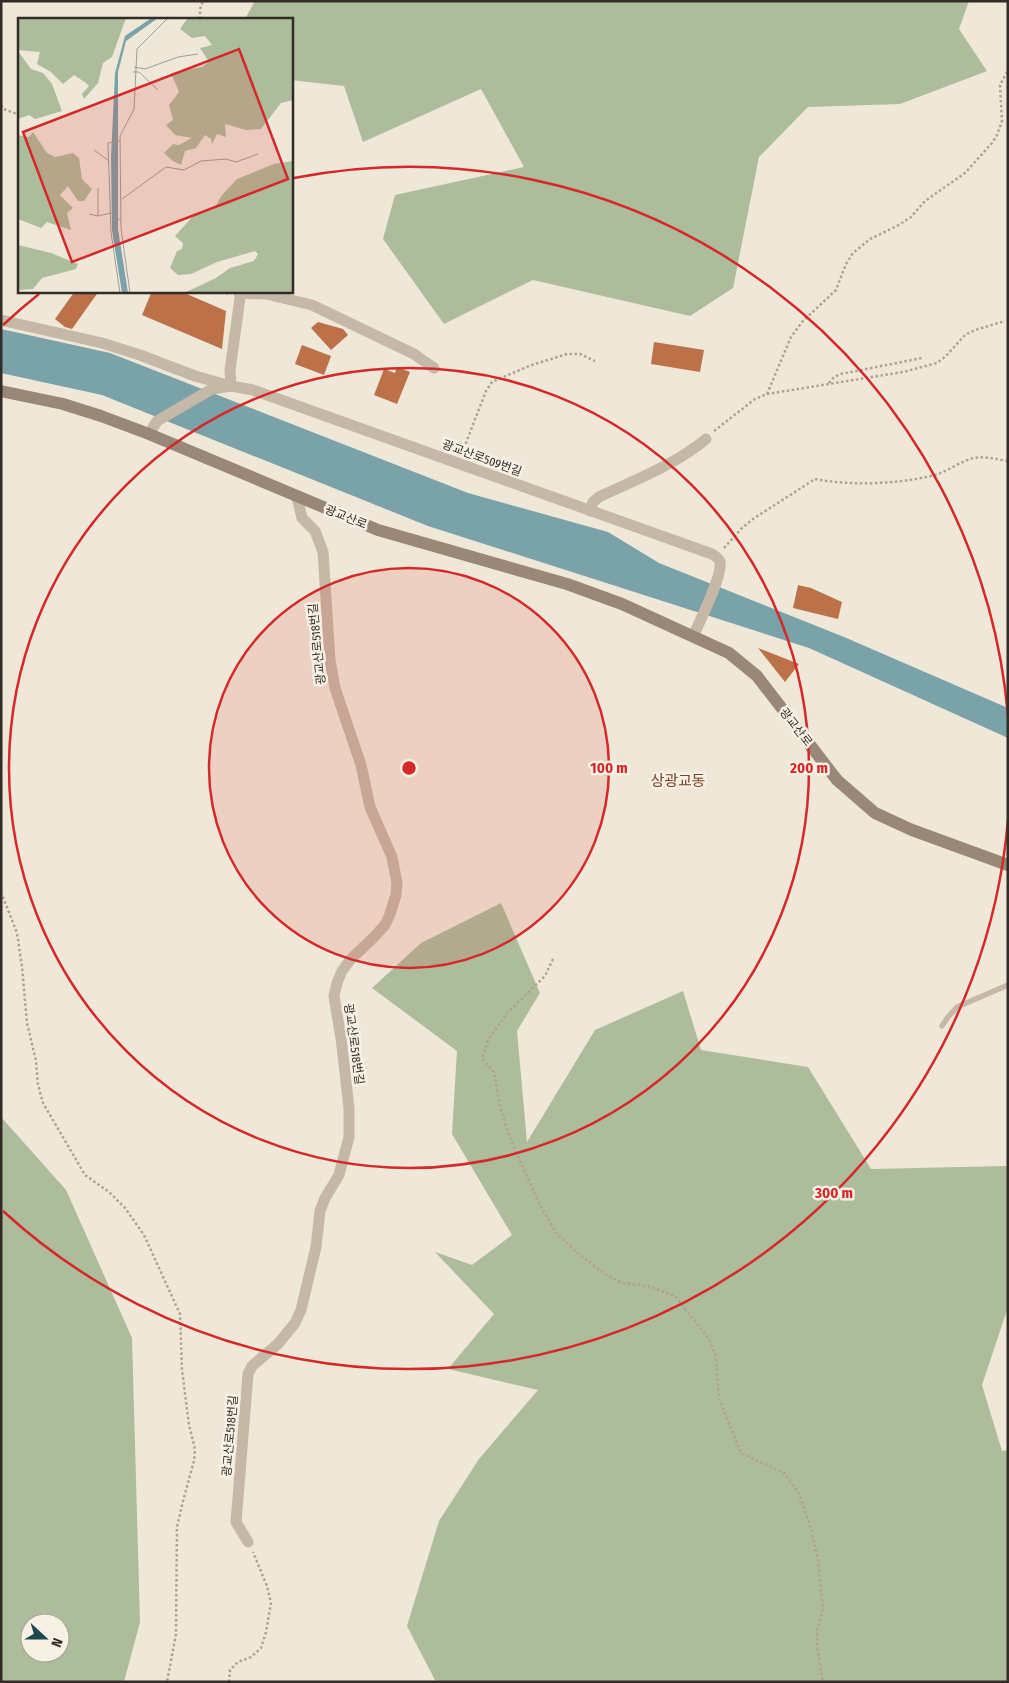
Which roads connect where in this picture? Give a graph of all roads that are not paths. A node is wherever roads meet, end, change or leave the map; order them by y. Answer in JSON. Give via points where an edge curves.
{"nodes":[{"id":1,"x":240,"y":292,"type":"edge"},
{"id":2,"x":1,"y":320,"type":"edge"},
{"id":3,"x":434,"y":368,"type":"dead end"},
{"id":4,"x":231,"y":386,"type":"junction"},
{"id":5,"x":1,"y":391,"type":"edge"},
{"id":6,"x":149,"y":434,"type":"junction"},
{"id":7,"x":706,"y":439,"type":"road end"},
{"id":8,"x":296,"y":497,"type":"junction"},
{"id":9,"x":590,"y":511,"type":"junction"},
{"id":10,"x":693,"y":636,"type":"junction"},
{"id":11,"x":1008,"y":865,"type":"edge"},
{"id":12,"x":1008,"y":985,"type":"edge"},
{"id":13,"x":942,"y":1026,"type":"dead end"},
{"id":14,"x":248,"y":1542,"type":"road end"}],
"edges":[{"from":1,"to":3,"type":"street","via":[[266,294],[312,305],[414,354]]},
{"from":1,"to":4,"type":"street","via":[[230,370]]},
{"from":2,"to":4,"type":"street","via":[[102,343]]},
{"from":4,"to":6,"type":"street","name":"광교산로509번길","via":[[212,389],[157,420]]},
{"from":4,"to":9,"type":"street","name":"광교산로509번길","via":[[253,390]]},
{"from":5,"to":6,"type":"street","name":"광교산로","via":[[63,404]]},
{"from":6,"to":8,"type":"street","name":"광교산로"},
{"from":7,"to":9,"type":"street","via":[[647,475],[598,497]]},
{"from":8,"to":10,"type":"street","name":"광교산로","via":[[378,530],[567,584]]},
{"from":8,"to":14,"type":"street","name":"광교산로518번길","via":[[302,518],[315,531],[323,552],[330,660],[335,688],[361,765],[370,807],[392,857],[397,883],[385,925],[342,971],[334,996],[349,1108],[349,1137],[339,1174],[320,1211],[316,1247],[301,1310],[278,1344],[252,1366],[248,1374],[236,1522]]},
{"from":9,"to":10,"type":"street","name":"광교산로509번길","via":[[712,554],[718,560],[718,577]]},
{"from":10,"to":11,"type":"street","name":"광교산로","via":[[729,653],[757,676],[837,780],[875,813]]},
{"from":12,"to":13,"type":"lane","via":[[957,1007]]}]}
